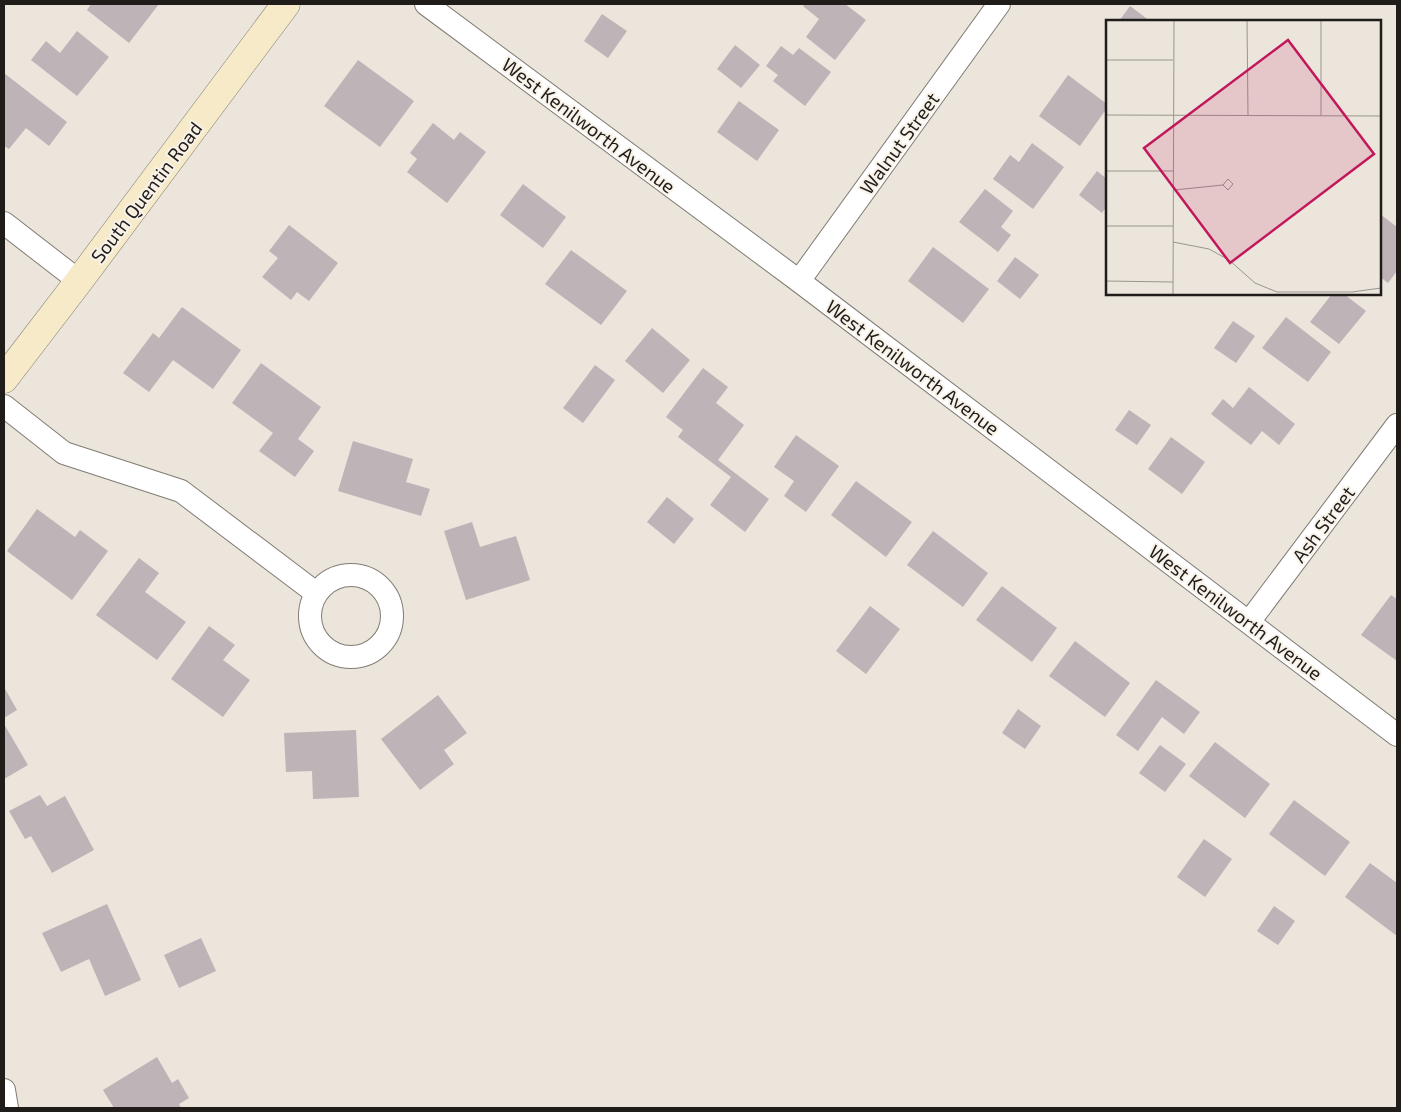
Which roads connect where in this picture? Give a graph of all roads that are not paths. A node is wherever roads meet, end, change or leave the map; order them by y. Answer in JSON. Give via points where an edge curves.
{"nodes":[{"id":1,"x":286,"y":4,"type":"edge"},
{"id":2,"x":426,"y":4,"type":"edge"},
{"id":3,"x":999,"y":4,"type":"edge"},
{"id":4,"x":4,"y":223,"type":"edge"},
{"id":5,"x":79,"y":281,"type":"junction"},
{"id":6,"x":799,"y":281,"type":"junction"},
{"id":7,"x":4,"y":379,"type":"edge"},
{"id":8,"x":4,"y":406,"type":"edge"},
{"id":9,"x":1397,"y":425,"type":"edge"},
{"id":10,"x":316,"y":593,"type":"dead end"},
{"id":11,"x":1249,"y":622,"type":"junction"},
{"id":12,"x":1397,"y":735,"type":"edge"},
{"id":13,"x":4,"y":1090,"type":"edge"},
{"id":14,"x":7,"y":1108,"type":"edge"}],
"edges":[{"from":1,"to":5,"type":"main road","name":"South Quentin Road"},
{"from":2,"to":6,"type":"street","name":"West Kenilworth Avenue"},
{"from":3,"to":6,"type":"street","name":"Walnut Street"},
{"from":4,"to":5,"type":"street"},
{"from":5,"to":7,"type":"main road","name":"South Quentin Road"},
{"from":6,"to":11,"type":"street","name":"West Kenilworth Avenue"},
{"from":8,"to":10,"type":"street","via":[[64,453],[181,491]]},
{"from":9,"to":11,"type":"street","name":"Ash Street"},
{"from":11,"to":12,"type":"street","name":"West Kenilworth Avenue"},
{"from":13,"to":14,"type":"street"}]}
